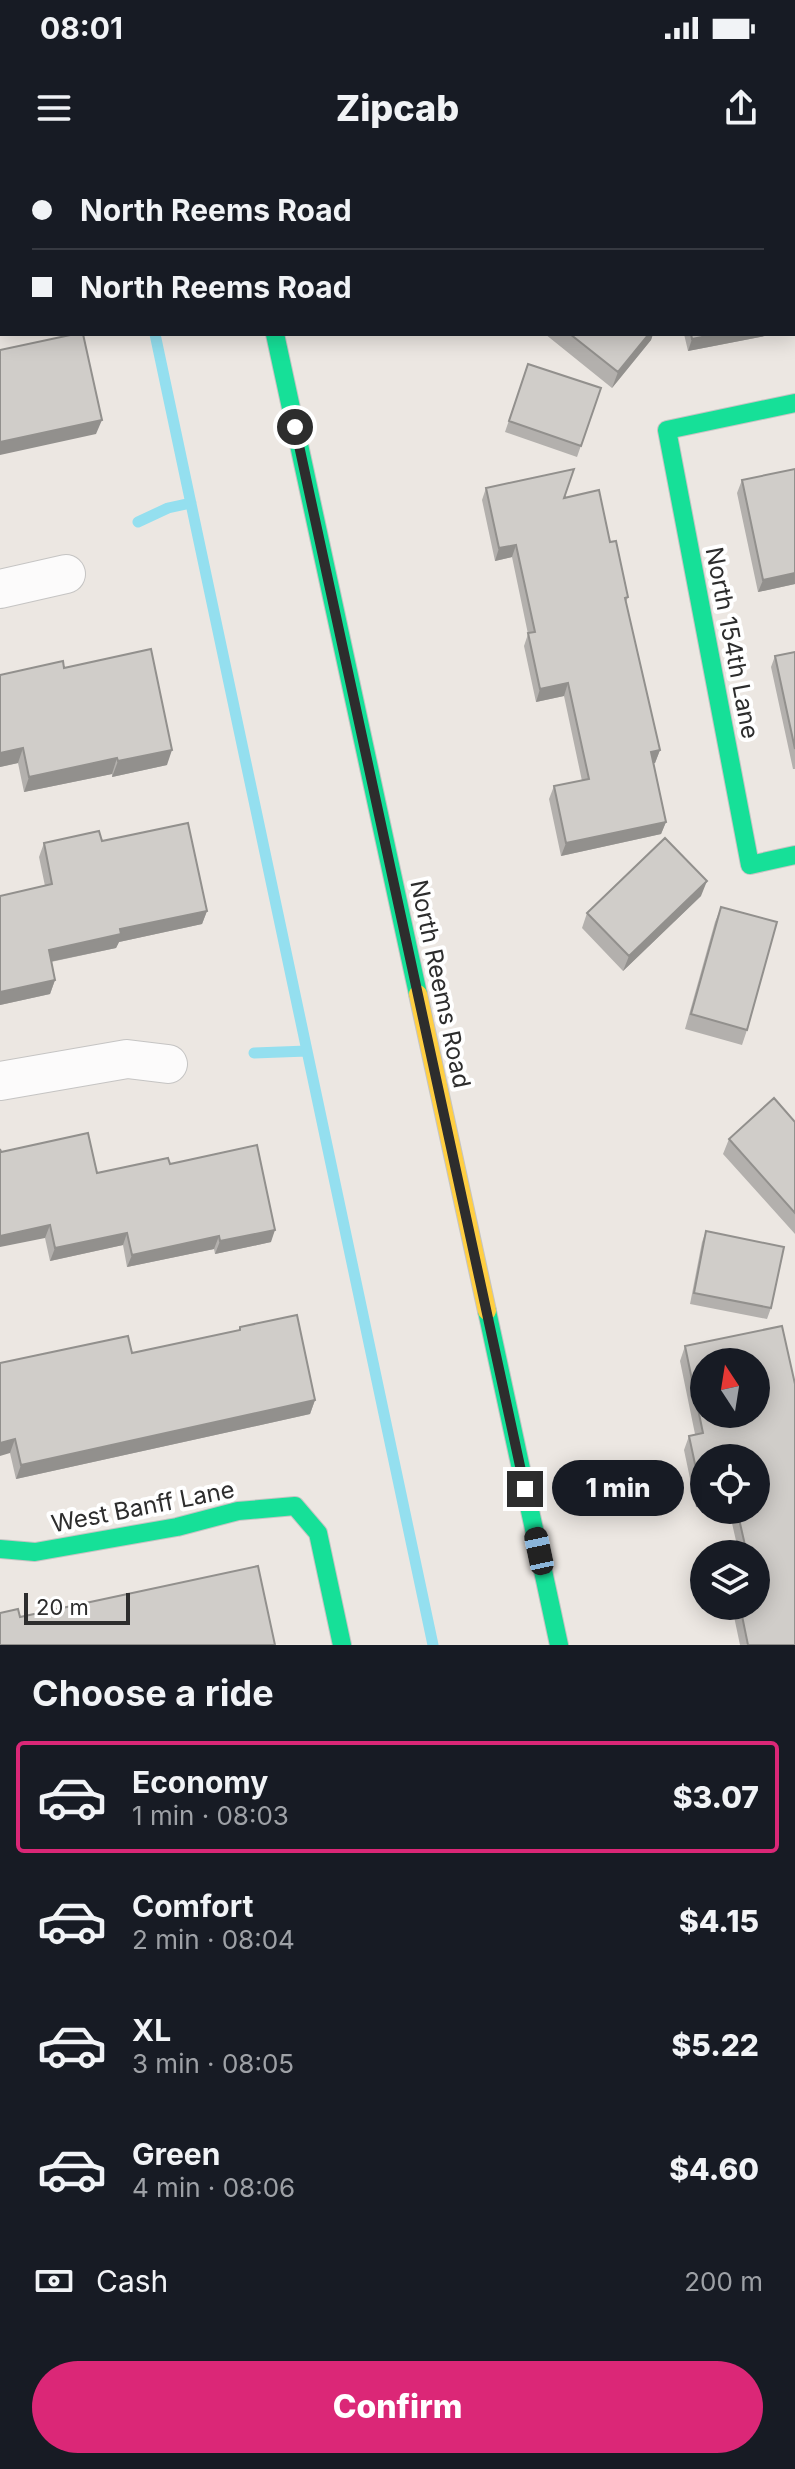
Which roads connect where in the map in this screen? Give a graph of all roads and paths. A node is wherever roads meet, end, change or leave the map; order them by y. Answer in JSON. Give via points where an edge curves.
{"nodes":[{"id":1,"x":275,"y":336,"type":"edge"},
{"id":2,"x":795,"y":403,"type":"edge"},
{"id":3,"x":66,"y":574,"type":"dead end"},
{"id":4,"x":0,"y":589,"type":"edge"},
{"id":5,"x":795,"y":855,"type":"edge"},
{"id":6,"x":168,"y":1064,"type":"dead end"},
{"id":7,"x":0,"y":1081,"type":"edge"},
{"id":8,"x":0,"y":1549,"type":"edge"},
{"id":9,"x":342,"y":1645,"type":"edge"},
{"id":10,"x":559,"y":1645,"type":"edge"}],
"edges":[{"from":1,"to":10,"type":"main road","name":"North Reems Road"},
{"from":2,"to":5,"type":"main road","name":"North 154th Lane","via":[[667,430],[750,865]]},
{"from":3,"to":4,"type":"street"},
{"from":6,"to":7,"type":"street","via":[[127,1059]]},
{"from":8,"to":9,"type":"main road","name":"West Banff Lane","via":[[35,1552],[238,1511],[295,1506],[318,1533]]}]}
